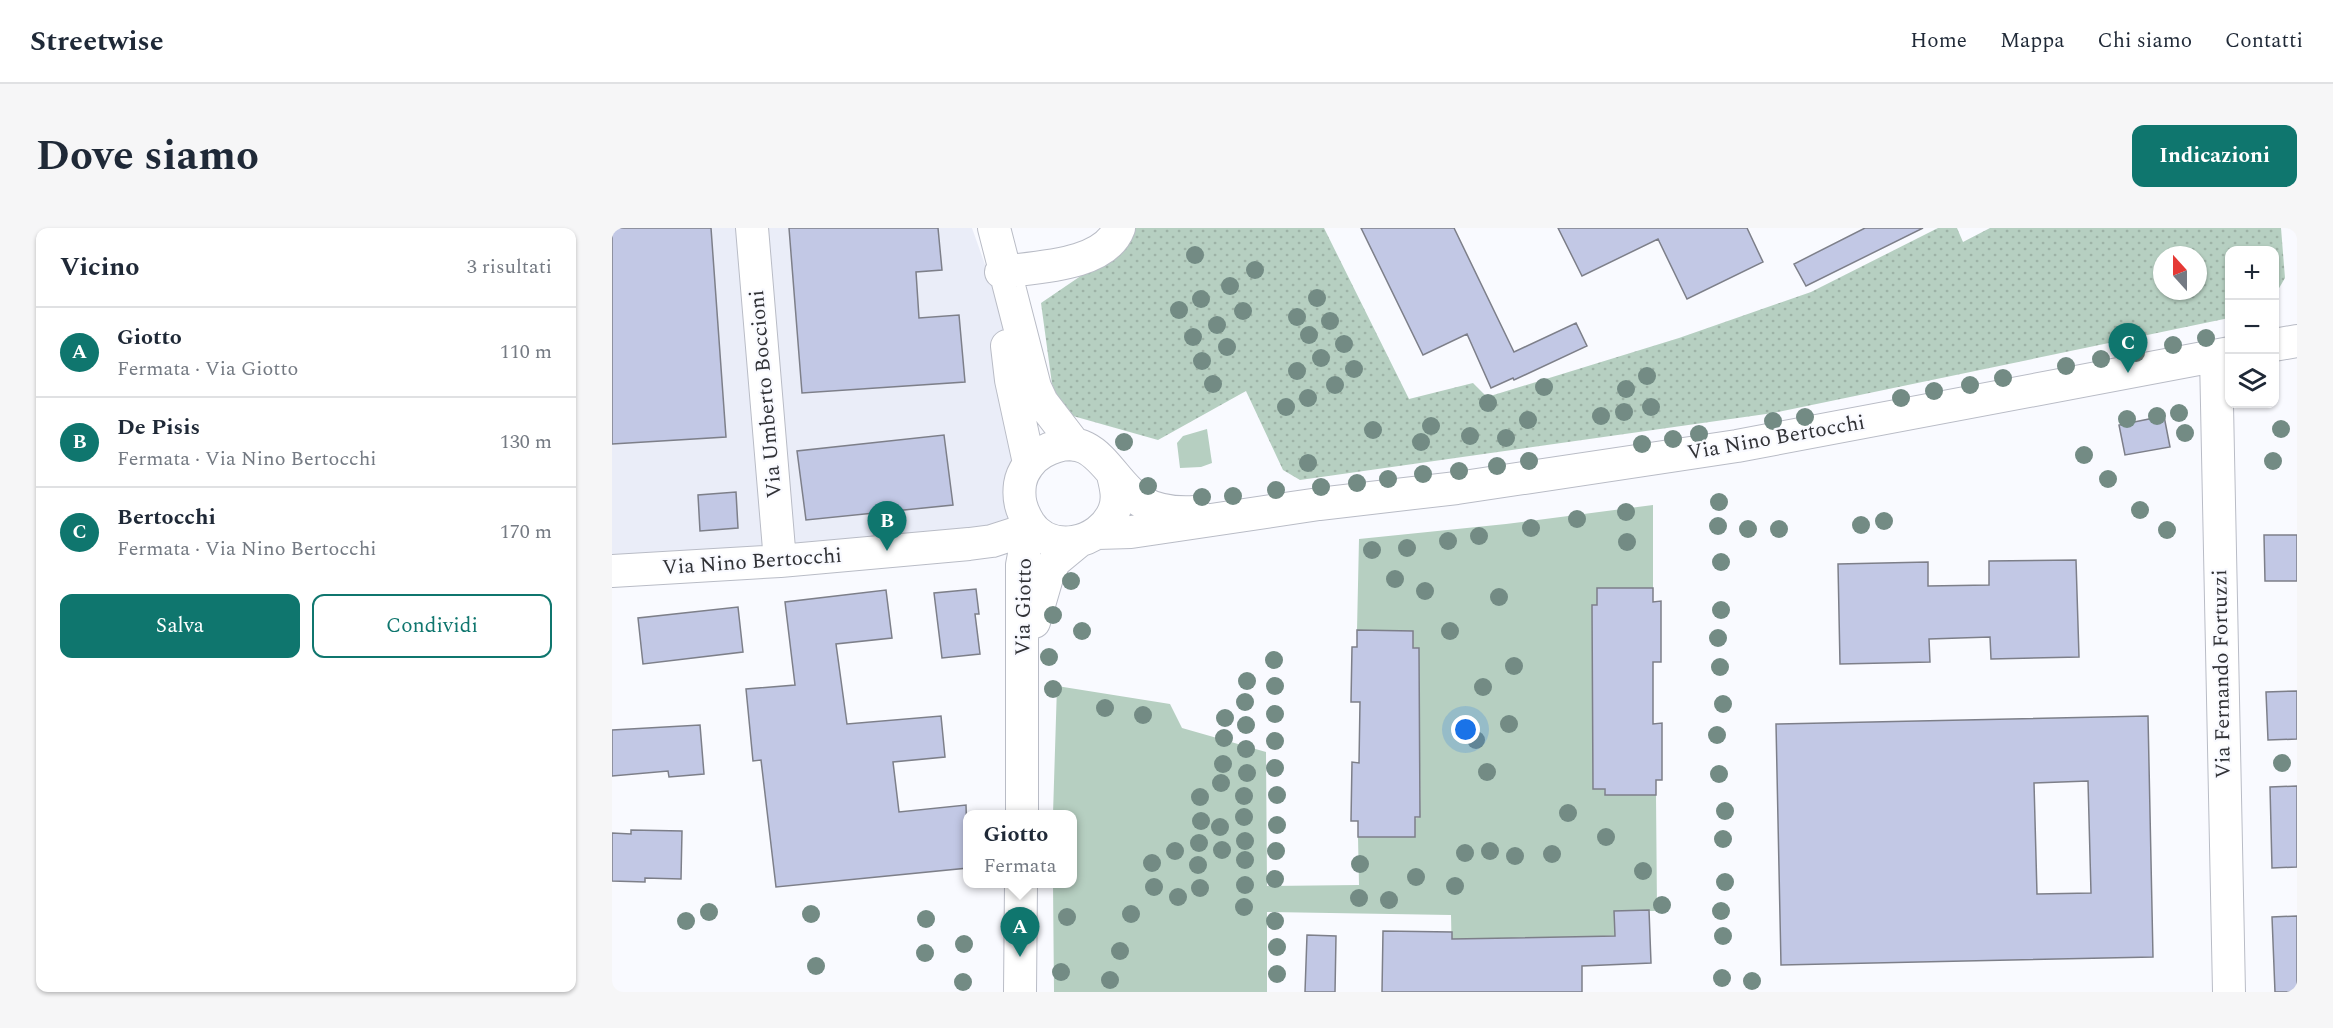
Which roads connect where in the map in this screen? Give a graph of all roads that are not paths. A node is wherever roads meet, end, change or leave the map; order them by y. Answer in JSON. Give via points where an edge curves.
{"nodes":[{"id":1,"x":752,"y":228,"type":"edge"},
{"id":2,"x":1119,"y":228,"type":"edge"},
{"id":3,"x":1000,"y":256,"type":"edge"},
{"id":4,"x":2297,"y":341,"type":"edge"},
{"id":5,"x":2279,"y":344,"type":"edge"},
{"id":6,"x":2222,"y":355,"type":"edge"},
{"id":7,"x":1076,"y":445,"type":"junction"},
{"id":8,"x":1029,"y":463,"type":"junction"},
{"id":9,"x":1113,"y":475,"type":"junction"},
{"id":10,"x":1319,"y":504,"type":"junction"},
{"id":11,"x":1032,"y":528,"type":"junction"},
{"id":12,"x":1088,"y":538,"type":"junction"},
{"id":13,"x":780,"y":561,"type":"junction"},
{"id":14,"x":612,"y":571,"type":"edge"},
{"id":15,"x":1024,"y":688,"type":"junction"},
{"id":16,"x":1022,"y":810,"type":"edge"},
{"id":17,"x":1021,"y":888,"type":"edge"},
{"id":18,"x":1020,"y":992,"type":"edge"},
{"id":19,"x":2229,"y":992,"type":"edge"}],
"edges":[{"from":1,"to":13,"type":"street","name":"Via Umberto Boccioni"},
{"from":2,"to":3,"type":"street","via":[[1108,245],[1085,258]]},
{"from":3,"to":7,"type":"street","via":[[1035,387]]},
{"from":3,"to":8,"type":"street","via":[[1011,380]]},
{"from":4,"to":5,"type":"street"},
{"from":6,"to":10,"type":"street","name":"Via Nino Bertocchi","via":[[1737,446],[1457,488]]},
{"from":6,"to":19,"type":"street","name":"Via Fernando Fortuzzi"},
{"from":7,"to":8,"type":"street","via":[[1044,451]]},
{"from":7,"to":9,"type":"street","name":"Via Nino Bertocchi","via":[[1098,455]]},
{"from":8,"to":11,"type":"street","via":[[1019,496],[1022,512]]},
{"from":9,"to":10,"type":"street","name":"Via Nino Bertocchi","via":[[1145,504],[1166,510]]},
{"from":9,"to":12,"type":"street","via":[[1117,492],[1114,509],[1110,519]]},
{"from":10,"to":12,"type":"street","name":"Via Nino Bertocchi"},
{"from":11,"to":12,"type":"street","name":"Via Nino Bertocchi","via":[[1051,540]]},
{"from":11,"to":13,"type":"street","name":"Via Nino Bertocchi","via":[[992,541]]},
{"from":11,"to":15,"type":"street","name":"Via Giotto","via":[[1022,565]]},
{"from":12,"to":15,"type":"street","name":"Via Giotto","via":[[1055,561],[1044,582]]},
{"from":13,"to":14,"type":"street","name":"Via Nino Bertocchi"},
{"from":15,"to":16,"type":"street","name":"Via Giotto"},
{"from":17,"to":18,"type":"street"}]}
